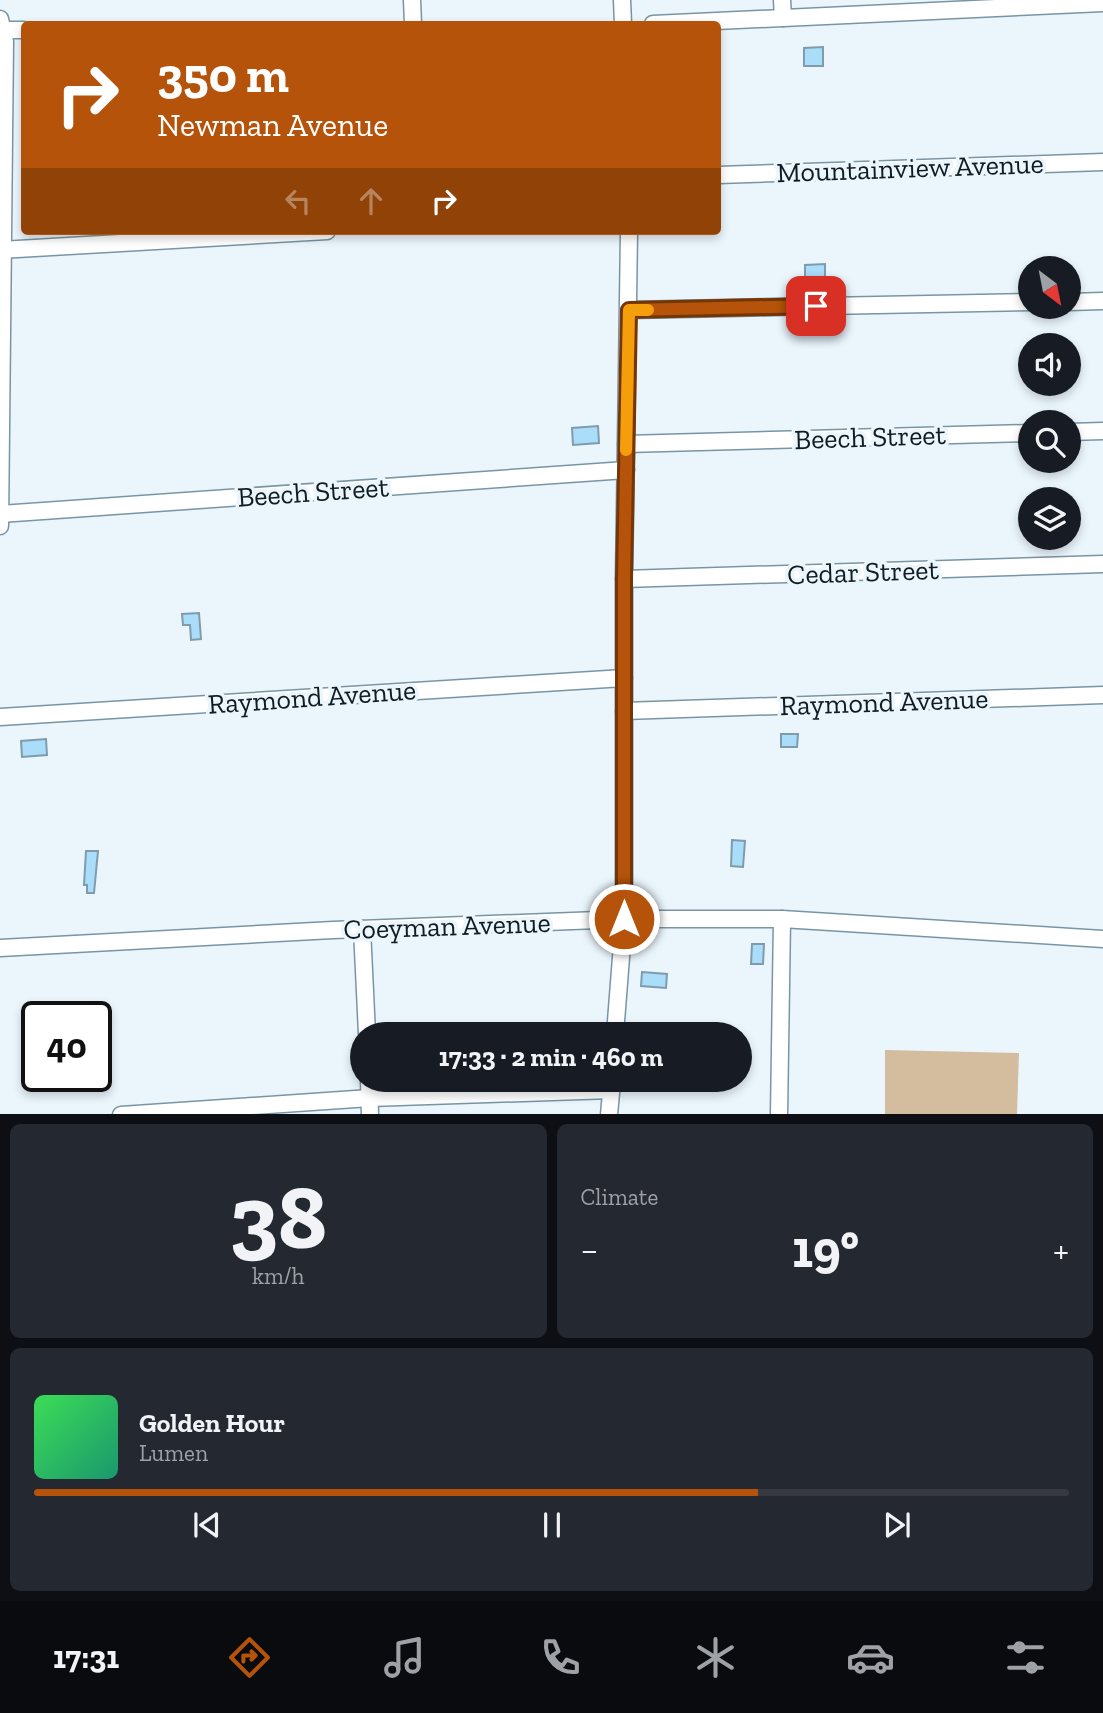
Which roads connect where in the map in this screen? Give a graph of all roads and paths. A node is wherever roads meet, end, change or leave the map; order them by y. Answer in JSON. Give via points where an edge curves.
{"nodes":[{"id":1,"x":412,"y":0,"type":"edge"},
{"id":2,"x":622,"y":0,"type":"edge"},
{"id":3,"x":782,"y":0,"type":"edge"},
{"id":4,"x":1103,"y":3,"type":"edge"},
{"id":5,"x":783,"y":18,"type":"junction"},
{"id":6,"x":413,"y":21,"type":"edge"},
{"id":7,"x":623,"y":21,"type":"edge"},
{"id":8,"x":718,"y":21,"type":"edge"},
{"id":9,"x":2,"y":24,"type":"edge"},
{"id":10,"x":21,"y":29,"type":"edge"},
{"id":11,"x":1103,"y":162,"type":"edge"},
{"id":12,"x":721,"y":175,"type":"edge"},
{"id":13,"x":258,"y":235,"type":"edge"},
{"id":14,"x":629,"y":235,"type":"edge"},
{"id":15,"x":1,"y":250,"type":"edge"},
{"id":16,"x":1103,"y":301,"type":"edge"},
{"id":17,"x":1018,"y":302,"type":"edge"},
{"id":18,"x":1082,"y":302,"type":"edge"},
{"id":19,"x":629,"y":310,"type":"junction"},
{"id":20,"x":1103,"y":431,"type":"edge"},
{"id":21,"x":1081,"y":432,"type":"edge"},
{"id":22,"x":1018,"y":433,"type":"edge"},
{"id":23,"x":626,"y":444,"type":"junction"},
{"id":24,"x":626,"y":470,"type":"junction"},
{"id":25,"x":1,"y":514,"type":"edge"},
{"id":26,"x":0,"y":526,"type":"edge"},
{"id":27,"x":1103,"y":565,"type":"edge"},
{"id":28,"x":624,"y":579,"type":"junction"},
{"id":29,"x":624,"y":678,"type":"junction"},
{"id":30,"x":1103,"y":695,"type":"edge"},
{"id":31,"x":624,"y":711,"type":"junction"},
{"id":32,"x":0,"y":717,"type":"edge"},
{"id":33,"x":624,"y":919,"type":"junction"},
{"id":34,"x":782,"y":919,"type":"junction"},
{"id":35,"x":362,"y":929,"type":"junction"},
{"id":36,"x":1103,"y":939,"type":"edge"},
{"id":37,"x":0,"y":948,"type":"edge"},
{"id":38,"x":366,"y":1022,"type":"edge"},
{"id":39,"x":616,"y":1022,"type":"edge"},
{"id":40,"x":370,"y":1092,"type":"edge"},
{"id":41,"x":482,"y":1092,"type":"edge"},
{"id":42,"x":611,"y":1092,"type":"edge"},
{"id":43,"x":370,"y":1098,"type":"junction"},
{"id":44,"x":214,"y":1111,"type":"edge"},
{"id":45,"x":144,"y":1114,"type":"edge"},
{"id":46,"x":370,"y":1114,"type":"edge"},
{"id":47,"x":609,"y":1114,"type":"edge"},
{"id":48,"x":779,"y":1114,"type":"edge"}],
"edges":[{"from":1,"to":6,"type":"street"},
{"from":2,"to":7,"type":"street"},
{"from":3,"to":5,"type":"street"},
{"from":4,"to":5,"type":"street"},
{"from":5,"to":8,"type":"street"},
{"from":9,"to":10,"type":"street"},
{"from":9,"to":15,"type":"street"},
{"from":11,"to":12,"type":"street","name":"Mountainview Avenue"},
{"from":13,"to":15,"type":"street"},
{"from":14,"to":19,"type":"street"},
{"from":15,"to":25,"type":"street"},
{"from":16,"to":18,"type":"street"},
{"from":17,"to":19,"type":"street"},
{"from":19,"to":23,"type":"street"},
{"from":20,"to":21,"type":"street"},
{"from":22,"to":23,"type":"street","name":"Beech Street"},
{"from":23,"to":24,"type":"street"},
{"from":24,"to":25,"type":"street","name":"Beech Street"},
{"from":24,"to":28,"type":"street"},
{"from":25,"to":26,"type":"street"},
{"from":27,"to":28,"type":"street","name":"Cedar Street"},
{"from":28,"to":29,"type":"street"},
{"from":29,"to":31,"type":"street"},
{"from":29,"to":32,"type":"street","name":"Raymond Avenue"},
{"from":30,"to":31,"type":"street","name":"Raymond Avenue"},
{"from":31,"to":33,"type":"street"},
{"from":33,"to":34,"type":"street","name":"Coeyman Avenue"},
{"from":33,"to":35,"type":"street","name":"Coeyman Avenue"},
{"from":33,"to":39,"type":"street"},
{"from":34,"to":36,"type":"street","name":"Coeyman Avenue"},
{"from":34,"to":48,"type":"street"},
{"from":35,"to":37,"type":"street","name":"Coeyman Avenue"},
{"from":35,"to":38,"type":"street"},
{"from":40,"to":43,"type":"street"},
{"from":41,"to":43,"type":"street"},
{"from":42,"to":47,"type":"street"},
{"from":43,"to":44,"type":"street"},
{"from":43,"to":46,"type":"street"},
{"from":44,"to":45,"type":"street"}]}
